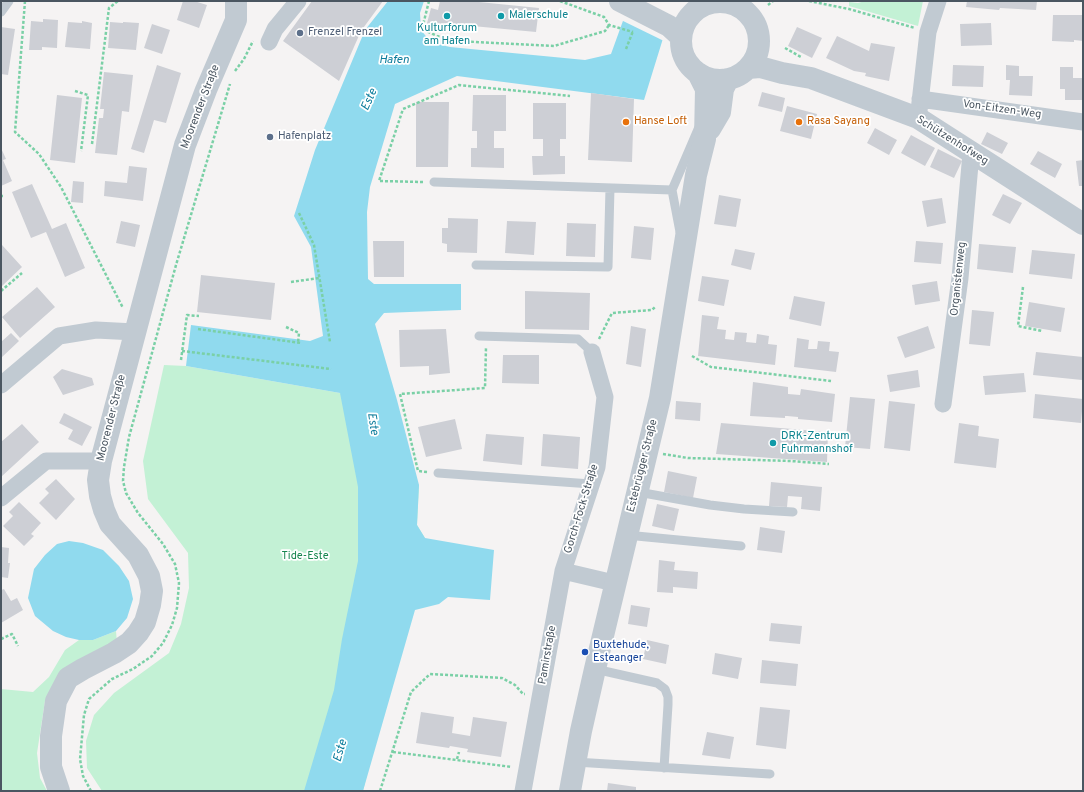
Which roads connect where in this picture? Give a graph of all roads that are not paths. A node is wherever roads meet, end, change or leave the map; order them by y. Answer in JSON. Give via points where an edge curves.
{"nodes":[{"id":1,"x":9,"y":1,"type":"edge"},
{"id":2,"x":236,"y":1,"type":"edge"},
{"id":3,"x":298,"y":1,"type":"edge"},
{"id":4,"x":651,"y":1,"type":"edge"},
{"id":5,"x":938,"y":1,"type":"edge"},
{"id":6,"x":622,"y":2,"type":"edge"},
{"id":7,"x":719,"y":2,"type":"edge"},
{"id":8,"x":1,"y":12,"type":"edge"},
{"id":9,"x":680,"y":22,"type":"junction"},
{"id":10,"x":262,"y":40,"type":"road end"},
{"id":11,"x":759,"y":44,"type":"junction"},
{"id":12,"x":748,"y":68,"type":"junction"},
{"id":13,"x":698,"y":73,"type":"junction"},
{"id":14,"x":811,"y":78,"type":"junction"},
{"id":15,"x":728,"y":79,"type":"junction"},
{"id":16,"x":919,"y":108,"type":"junction"},
{"id":17,"x":706,"y":110,"type":"junction"},
{"id":18,"x":1083,"y":122,"type":"edge"},
{"id":19,"x":705,"y":139,"type":"junction"},
{"id":20,"x":971,"y":153,"type":"junction"},
{"id":21,"x":434,"y":182,"type":"road end"},
{"id":22,"x":610,"y":188,"type":"junction"},
{"id":23,"x":672,"y":190,"type":"junction"},
{"id":24,"x":1083,"y":224,"type":"edge"},
{"id":25,"x":687,"y":235,"type":"junction"},
{"id":26,"x":476,"y":265,"type":"dead end"},
{"id":27,"x":135,"y":332,"type":"junction"},
{"id":28,"x":483,"y":336,"type":"road end"},
{"id":29,"x":592,"y":352,"type":"joint"},
{"id":30,"x":1,"y":385,"type":"edge"},
{"id":31,"x":943,"y":404,"type":"dead end"},
{"id":32,"x":101,"y":461,"type":"junction"},
{"id":33,"x":438,"y":473,"type":"road end"},
{"id":34,"x":591,"y":484,"type":"junction"},
{"id":35,"x":637,"y":492,"type":"junction"},
{"id":36,"x":1,"y":498,"type":"edge"},
{"id":37,"x":793,"y":512,"type":"dead end"},
{"id":38,"x":626,"y":535,"type":"junction"},
{"id":39,"x":741,"y":546,"type":"dead end"},
{"id":40,"x":563,"y":571,"type":"junction"},
{"id":41,"x":614,"y":584,"type":"junction"},
{"id":42,"x":595,"y":669,"type":"junction"},
{"id":43,"x":575,"y":762,"type":"junction"},
{"id":44,"x":664,"y":768,"type":"junction"},
{"id":45,"x":770,"y":774,"type":"dead end"},
{"id":46,"x":59,"y":791,"type":"edge"},
{"id":47,"x":523,"y":791,"type":"edge"},
{"id":48,"x":570,"y":791,"type":"edge"}],
"edges":[{"from":1,"to":8,"type":"lane"},
{"from":2,"to":27,"type":"street","name":"Moorender Straße","via":[[236,20],[185,145]]},
{"from":3,"to":10,"type":"street","via":[[275,29]]},
{"from":4,"to":9,"type":"street"},
{"from":5,"to":16,"type":"street","via":[[928,32]]},
{"from":6,"to":9,"type":"street"},
{"from":7,"to":9,"type":"street","via":[[705,6]]},
{"from":7,"to":11,"type":"street","via":[[732,4],[753,20]]},
{"from":9,"to":13,"type":"street","via":[[685,58]]},
{"from":11,"to":12,"type":"street"},
{"from":11,"to":14,"type":"street","name":"Schützenhofweg","via":[[767,52]]},
{"from":12,"to":14,"type":"street","name":"Schützenhofweg","via":[[760,67]]},
{"from":12,"to":15,"type":"street"},
{"from":13,"to":15,"type":"street","via":[[713,79]]},
{"from":13,"to":17,"type":"street","name":"Estebrügger Straße","via":[[706,89]]},
{"from":14,"to":16,"type":"street","name":"Schützenhofweg"},
{"from":15,"to":19,"type":"street","name":"Estebrügger Straße","via":[[723,89],[720,112]]},
{"from":16,"to":18,"type":"street","name":"Von-Eitzen-Weg"},
{"from":16,"to":20,"type":"street","name":"Schützenhofweg"},
{"from":17,"to":19,"type":"street","name":"Estebrügger Straße"},
{"from":17,"to":23,"type":"lane"},
{"from":19,"to":25,"type":"street","name":"Estebrügger Straße","via":[[696,174]]},
{"from":20,"to":24,"type":"street","name":"Schützenhofweg"},
{"from":20,"to":31,"type":"street","name":"Organistenweg","via":[[960,278]]},
{"from":21,"to":22,"type":"lane"},
{"from":22,"to":23,"type":"lane"},
{"from":22,"to":26,"type":"lane","via":[[608,267]]},
{"from":23,"to":25,"type":"lane","via":[[680,233]]},
{"from":25,"to":35,"type":"street","name":"Estebrügger Straße","via":[[660,398]]},
{"from":27,"to":30,"type":"street","via":[[96,330],[59,336]]},
{"from":27,"to":32,"type":"street","name":"Moorender Straße"},
{"from":28,"to":29,"type":"lane","via":[[578,339]]},
{"from":29,"to":34,"type":"street","name":"Gorch-Fock-Straße","via":[[605,396],[596,467]]},
{"from":32,"to":36,"type":"street","via":[[46,461]]},
{"from":32,"to":46,"type":"street","name":"Moorender Straße","via":[[98,480],[104,510],[110,524],[138,555],[150,576],[152,591],[145,622],[134,638],[114,653],[68,678],[56,700],[51,736],[51,767]]},
{"from":33,"to":34,"type":"lane"},
{"from":34,"to":40,"type":"street","name":"Gorch-Fock-Straße"},
{"from":35,"to":37,"type":"lane","via":[[717,506]]},
{"from":35,"to":38,"type":"street","name":"Estebrügger Straße"},
{"from":38,"to":39,"type":"lane"},
{"from":38,"to":41,"type":"street","name":"Estebrügger Straße"},
{"from":40,"to":41,"type":"street"},
{"from":40,"to":47,"type":"street","name":"Pamirstraße"},
{"from":41,"to":42,"type":"street","name":"Estebrügger Straße"},
{"from":42,"to":43,"type":"street","name":"Estebrügger Straße"},
{"from":42,"to":44,"type":"lane","via":[[657,683],[665,689],[668,705]]},
{"from":43,"to":44,"type":"lane"},
{"from":43,"to":48,"type":"street","name":"Estebrügger Straße"},
{"from":44,"to":45,"type":"lane"}]}
